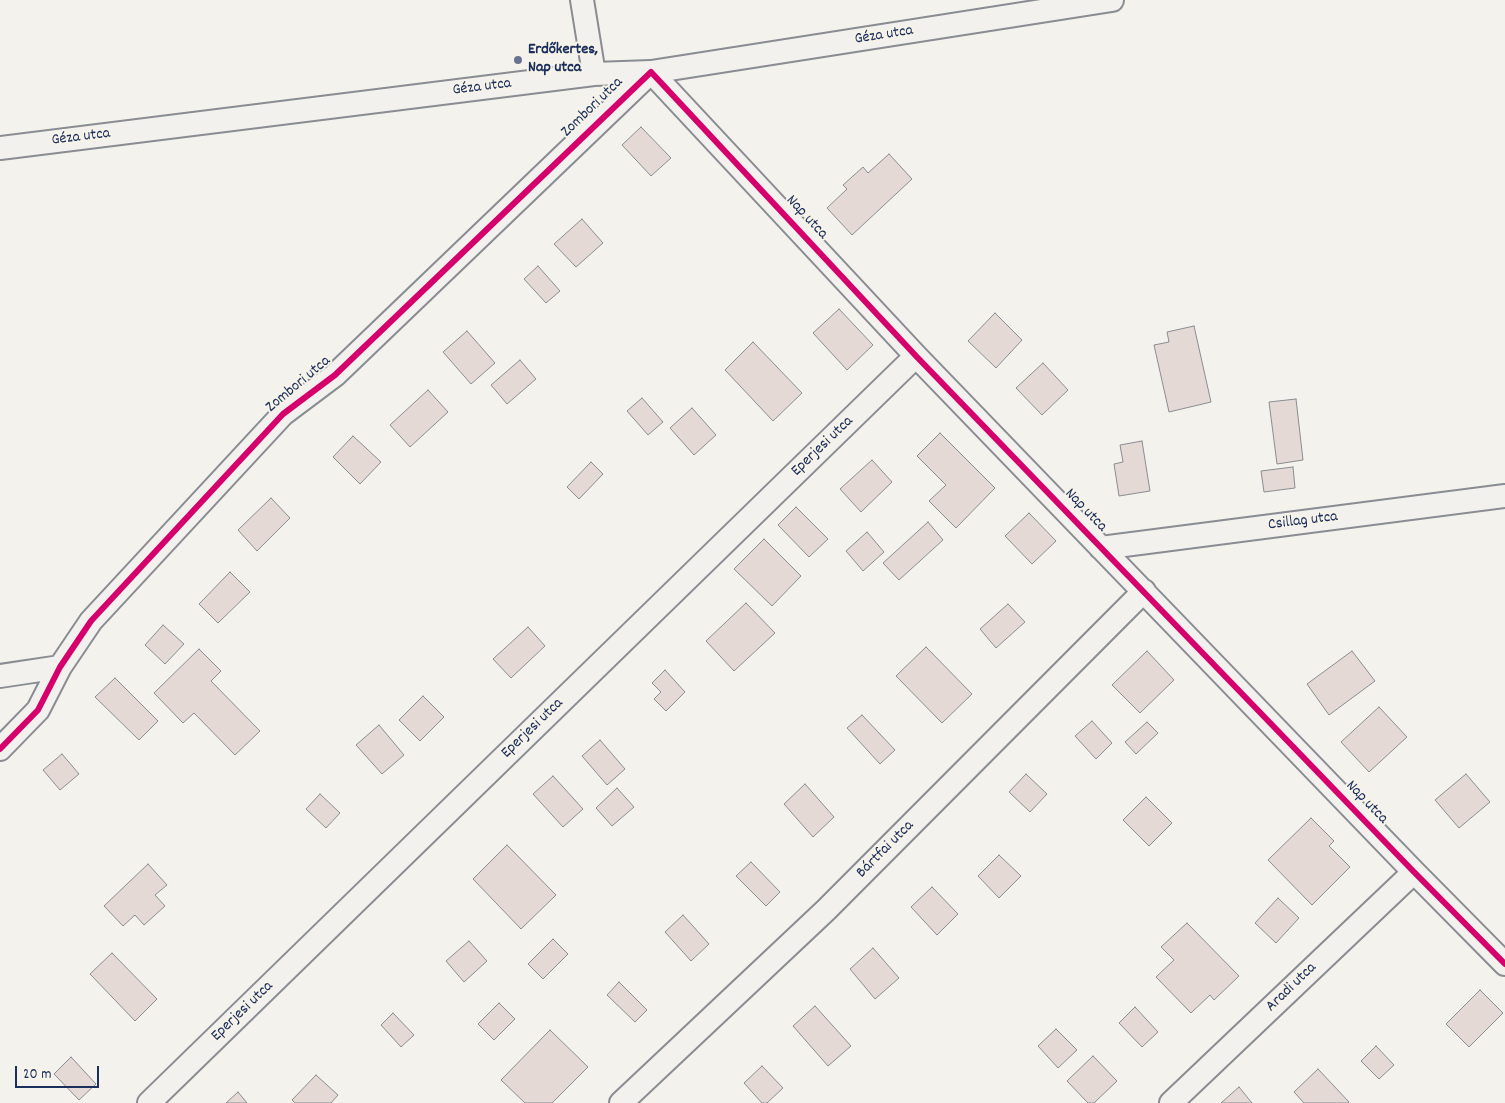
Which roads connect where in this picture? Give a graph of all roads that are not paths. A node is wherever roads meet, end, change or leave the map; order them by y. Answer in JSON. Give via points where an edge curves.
{"nodes":[{"id":1,"x":582,"y":0,"type":"edge"},
{"id":2,"x":1112,"y":0,"type":"edge"},
{"id":3,"x":651,"y":72,"type":"junction"},
{"id":4,"x":594,"y":74,"type":"junction"},
{"id":5,"x":0,"y":148,"type":"edge"},
{"id":6,"x":916,"y":356,"type":"junction"},
{"id":7,"x":1505,"y":496,"type":"edge"},
{"id":8,"x":1101,"y":548,"type":"junction"},
{"id":9,"x":1144,"y":591,"type":"junction"},
{"id":10,"x":60,"y":667,"type":"junction"},
{"id":11,"x":0,"y":676,"type":"edge"},
{"id":12,"x":0,"y":749,"type":"edge"},
{"id":13,"x":1414,"y":872,"type":"junction"},
{"id":14,"x":1505,"y":964,"type":"edge"},
{"id":15,"x":149,"y":1103,"type":"edge"},
{"id":16,"x":621,"y":1103,"type":"edge"},
{"id":17,"x":1171,"y":1103,"type":"edge"}],
"edges":[{"from":1,"to":4,"type":"street"},
{"from":2,"to":3,"type":"street","name":"Géza utca"},
{"from":3,"to":4,"type":"street","name":"Géza utca"},
{"from":3,"to":6,"type":"street","name":"Nap utca"},
{"from":3,"to":10,"type":"street","name":"Zombori utca","via":[[335,375],[283,414],[91,621]]},
{"from":4,"to":5,"type":"street","name":"Géza utca"},
{"from":6,"to":8,"type":"street","name":"Nap utca"},
{"from":6,"to":15,"type":"street","name":"Eperjesi utca"},
{"from":7,"to":8,"type":"street","name":"Csillag utca"},
{"from":8,"to":9,"type":"street","name":"Nap utca"},
{"from":9,"to":13,"type":"street","name":"Nap utca"},
{"from":9,"to":16,"type":"street","name":"Bártfai utca","via":[[826,910]]},
{"from":10,"to":11,"type":"street"},
{"from":10,"to":12,"type":"street","name":"Zombori utca","via":[[38,710]]},
{"from":13,"to":14,"type":"street","name":"Nap utca"},
{"from":13,"to":17,"type":"street","name":"Aradi utca"}]}
